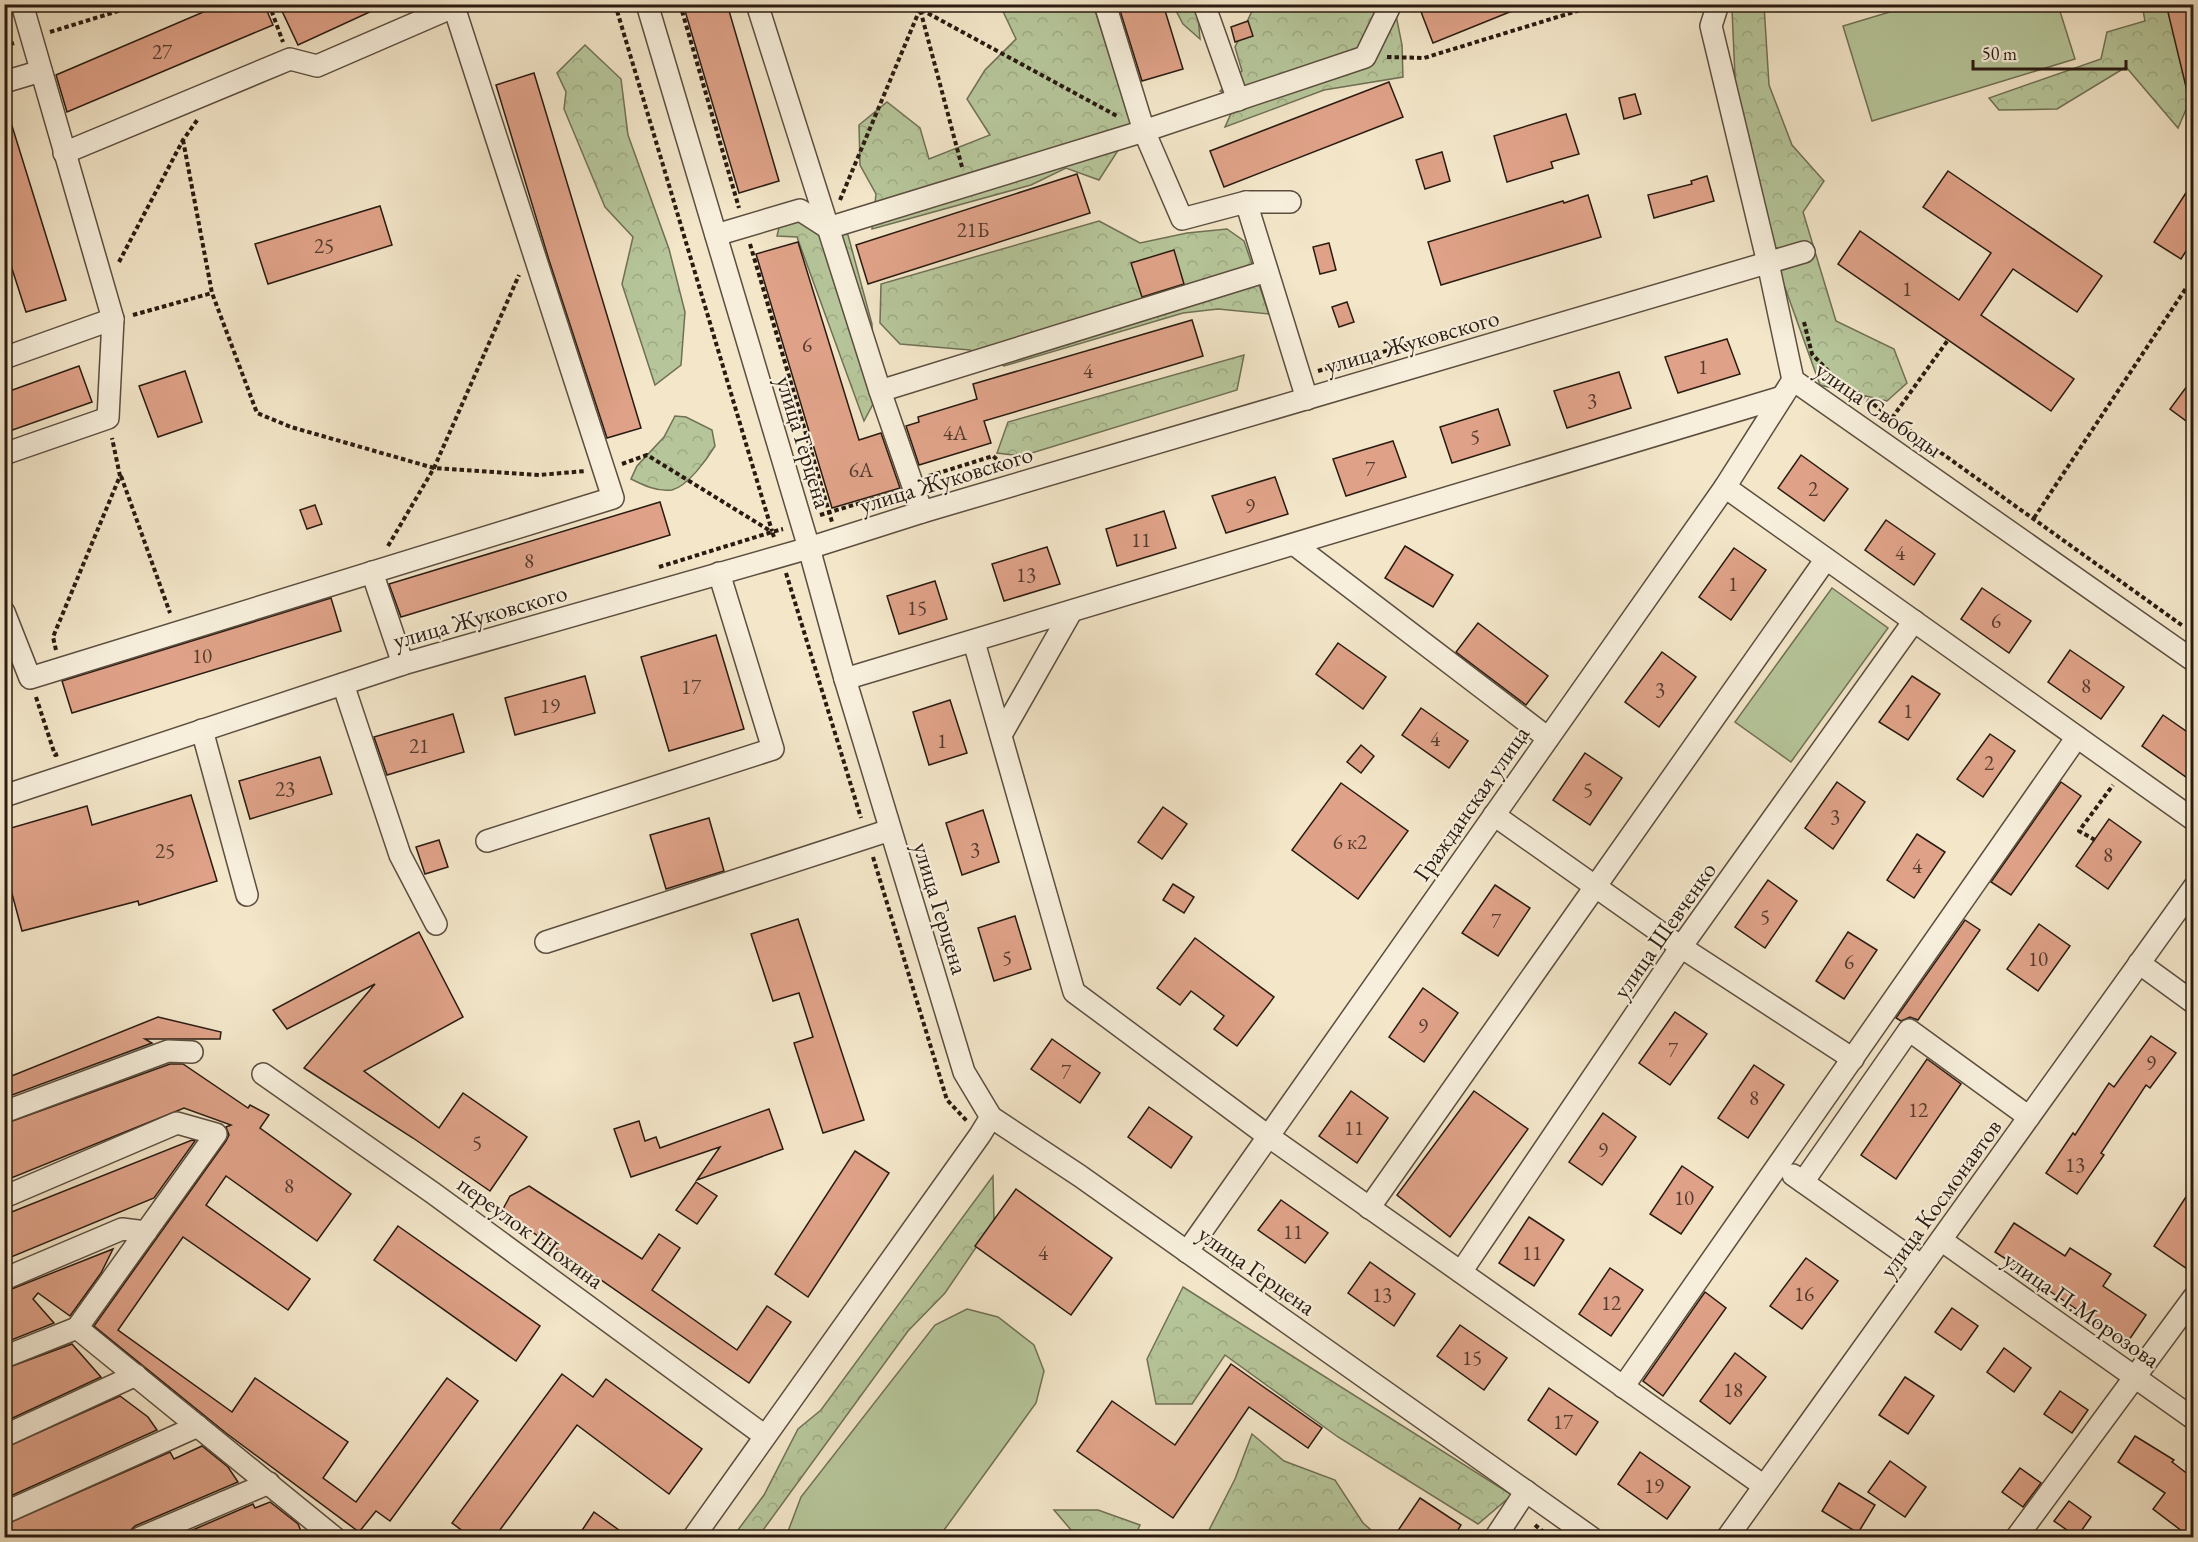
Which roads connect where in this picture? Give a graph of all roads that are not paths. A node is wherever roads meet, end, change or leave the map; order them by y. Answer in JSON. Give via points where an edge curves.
{"nodes":[{"id":1,"x":22,"y":4,"type":"edge"},
{"id":2,"x":647,"y":4,"type":"edge"},
{"id":3,"x":757,"y":4,"type":"edge"},
{"id":4,"x":1105,"y":4,"type":"edge"},
{"id":5,"x":1204,"y":4,"type":"edge"},
{"id":6,"x":1391,"y":4,"type":"edge"},
{"id":7,"x":1718,"y":4,"type":"edge"},
{"id":8,"x":457,"y":6,"type":"edge"},
{"id":9,"x":41,"y":71,"type":"junction"},
{"id":10,"x":4,"y":82,"type":"edge"},
{"id":11,"x":1238,"y":100,"type":"junction"},
{"id":12,"x":1144,"y":131,"type":"junction"},
{"id":13,"x":64,"y":153,"type":"junction"},
{"id":14,"x":1246,"y":202,"type":"junction"},
{"id":15,"x":1290,"y":202,"type":"dead end"},
{"id":16,"x":828,"y":228,"type":"junction"},
{"id":17,"x":716,"y":235,"type":"junction"},
{"id":18,"x":1804,"y":252,"type":"dead end"},
{"id":19,"x":1768,"y":263,"type":"junction"},
{"id":20,"x":1267,"y":271,"type":"junction"},
{"id":21,"x":113,"y":319,"type":"junction"},
{"id":22,"x":4,"y":358,"type":"edge"},
{"id":23,"x":1788,"y":389,"type":"junction"},
{"id":24,"x":880,"y":391,"type":"junction"},
{"id":25,"x":1307,"y":399,"type":"junction"},
{"id":26,"x":4,"y":454,"type":"edge"},
{"id":27,"x":1725,"y":487,"type":"junction"},
{"id":28,"x":922,"y":512,"type":"junction"},
{"id":29,"x":1295,"y":545,"type":"junction"},
{"id":30,"x":809,"y":548,"type":"junction"},
{"id":31,"x":1826,"y":559,"type":"junction"},
{"id":32,"x":372,"y":572,"type":"junction"},
{"id":33,"x":720,"y":573,"type":"junction"},
{"id":34,"x":4,"y":612,"type":"edge"},
{"id":35,"x":1071,"y":612,"type":"junction"},
{"id":36,"x":1914,"y":621,"type":"junction"},
{"id":37,"x":974,"y":642,"type":"junction"},
{"id":38,"x":2193,"y":661,"type":"edge"},
{"id":39,"x":404,"y":664,"type":"junction"},
{"id":40,"x":845,"y":679,"type":"junction"},
{"id":41,"x":343,"y":684,"type":"junction"},
{"id":42,"x":202,"y":730,"type":"junction"},
{"id":43,"x":1001,"y":735,"type":"junction"},
{"id":44,"x":2076,"y":737,"type":"junction"},
{"id":45,"x":1548,"y":738,"type":"junction"},
{"id":46,"x":4,"y":796,"type":"edge"},
{"id":47,"x":1494,"y":815,"type":"junction"},
{"id":48,"x":2193,"y":820,"type":"edge"},
{"id":49,"x":891,"y":830,"type":"junction"},
{"id":50,"x":487,"y":841,"type":"dead end"},
{"id":51,"x":1594,"y":886,"type":"junction"},
{"id":52,"x":2193,"y":889,"type":"edge"},
{"id":53,"x":247,"y":895,"type":"dead end"},
{"id":54,"x":436,"y":924,"type":"dead end"},
{"id":55,"x":546,"y":942,"type":"dead end"},
{"id":56,"x":1682,"y":947,"type":"junction"},
{"id":57,"x":2139,"y":963,"type":"junction"},
{"id":58,"x":2193,"y":1003,"type":"edge"},
{"id":59,"x":192,"y":1052,"type":"dead end"},
{"id":60,"x":1853,"y":1059,"type":"junction"},
{"id":61,"x":263,"y":1074,"type":"dead end"},
{"id":62,"x":4,"y":1112,"type":"edge"},
{"id":63,"x":2029,"y":1116,"type":"junction"},
{"id":64,"x":985,"y":1126,"type":"junction"},
{"id":65,"x":1268,"y":1136,"type":"junction"},
{"id":66,"x":1779,"y":1164,"type":"junction"},
{"id":67,"x":1803,"y":1182,"type":"junction"},
{"id":68,"x":4,"y":1197,"type":"edge"},
{"id":69,"x":1369,"y":1208,"type":"junction"},
{"id":70,"x":146,"y":1232,"type":"junction"},
{"id":71,"x":1941,"y":1240,"type":"junction"},
{"id":72,"x":1187,"y":1252,"type":"junction"},
{"id":73,"x":1922,"y":1266,"type":"junction"},
{"id":74,"x":1461,"y":1272,"type":"junction"},
{"id":75,"x":4,"y":1279,"type":"edge"},
{"id":76,"x":2193,"y":1297,"type":"edge"},
{"id":77,"x":77,"y":1328,"type":"junction"},
{"id":78,"x":4,"y":1357,"type":"edge"},
{"id":79,"x":136,"y":1375,"type":"junction"},
{"id":80,"x":2135,"y":1378,"type":"junction"},
{"id":81,"x":1623,"y":1387,"type":"junction"},
{"id":82,"x":2193,"y":1419,"type":"edge"},
{"id":83,"x":198,"y":1426,"type":"junction"},
{"id":84,"x":4,"y":1436,"type":"edge"},
{"id":85,"x":765,"y":1436,"type":"junction"},
{"id":86,"x":268,"y":1483,"type":"junction"},
{"id":87,"x":1764,"y":1486,"type":"junction"},
{"id":88,"x":1526,"y":1491,"type":"junction"},
{"id":89,"x":4,"y":1513,"type":"edge"},
{"id":90,"x":140,"y":1538,"type":"edge"},
{"id":91,"x":335,"y":1538,"type":"edge"},
{"id":92,"x":693,"y":1538,"type":"edge"},
{"id":93,"x":1495,"y":1538,"type":"edge"},
{"id":94,"x":1592,"y":1538,"type":"edge"},
{"id":95,"x":1727,"y":1538,"type":"edge"},
{"id":96,"x":2016,"y":1538,"type":"edge"}],
"edges":[{"from":1,"to":9,"type":"street"},
{"from":2,"to":17,"type":"street","name":"улица Герцена"},
{"from":3,"to":16,"type":"street"},
{"from":4,"to":12,"type":"street"},
{"from":5,"to":11,"type":"street"},
{"from":6,"to":11,"type":"street","via":[[1365,57]]},
{"from":7,"to":19,"type":"street","name":"улица Свободы","via":[[1711,26]]},
{"from":8,"to":13,"type":"street","via":[[316,66],[290,59]]},
{"from":8,"to":32,"type":"street","via":[[613,498]]},
{"from":9,"to":10,"type":"street"},
{"from":9,"to":13,"type":"street"},
{"from":11,"to":12,"type":"street"},
{"from":12,"to":14,"type":"street","via":[[1182,219]]},
{"from":12,"to":16,"type":"street"},
{"from":13,"to":21,"type":"street"},
{"from":14,"to":15,"type":"street"},
{"from":14,"to":20,"type":"street"},
{"from":16,"to":17,"type":"street","via":[[800,210]]},
{"from":16,"to":24,"type":"street"},
{"from":17,"to":30,"type":"street","name":"улица Герцена"},
{"from":18,"to":19,"type":"street","name":"улица Жуковского"},
{"from":19,"to":23,"type":"street","name":"улица Свободы"},
{"from":19,"to":25,"type":"street","name":"улица Жуковского"},
{"from":20,"to":24,"type":"street"},
{"from":20,"to":25,"type":"street"},
{"from":21,"to":22,"type":"street"},
{"from":21,"to":26,"type":"street","via":[[108,418]]},
{"from":23,"to":27,"type":"street","name":"Гражданская улица"},
{"from":23,"to":29,"type":"street"},
{"from":23,"to":38,"type":"street","name":"улица Свободы"},
{"from":24,"to":28,"type":"street"},
{"from":25,"to":28,"type":"street","name":"улица Жуковского"},
{"from":27,"to":31,"type":"street"},
{"from":27,"to":45,"type":"street","name":"Гражданская улица"},
{"from":28,"to":30,"type":"street","name":"улица Жуковского"},
{"from":29,"to":35,"type":"street"},
{"from":29,"to":45,"type":"street"},
{"from":30,"to":33,"type":"street","name":"улица Жуковского"},
{"from":30,"to":40,"type":"street","name":"улица Герцена"},
{"from":31,"to":36,"type":"street"},
{"from":31,"to":51,"type":"street"},
{"from":32,"to":34,"type":"street","via":[[30,678]]},
{"from":32,"to":39,"type":"street"},
{"from":33,"to":39,"type":"street","name":"улица Жуковского"},
{"from":33,"to":50,"type":"street","via":[[772,749]]},
{"from":35,"to":37,"type":"street"},
{"from":35,"to":43,"type":"street"},
{"from":36,"to":44,"type":"street"},
{"from":36,"to":56,"type":"street","name":"улица Шевченко"},
{"from":37,"to":40,"type":"street"},
{"from":37,"to":43,"type":"street"},
{"from":39,"to":41,"type":"street","name":"улица Жуковского"},
{"from":40,"to":49,"type":"street","name":"улица Герцена"},
{"from":41,"to":42,"type":"street","name":"улица Жуковского"},
{"from":41,"to":54,"type":"street","via":[[400,855]]},
{"from":42,"to":46,"type":"street","name":"улица Жуковского"},
{"from":42,"to":53,"type":"street"},
{"from":43,"to":65,"type":"street","via":[[1074,992]]},
{"from":44,"to":48,"type":"street"},
{"from":44,"to":60,"type":"street"},
{"from":45,"to":47,"type":"street","name":"Гражданская улица"},
{"from":47,"to":51,"type":"street"},
{"from":47,"to":65,"type":"street","name":"Гражданская улица"},
{"from":49,"to":55,"type":"street"},
{"from":49,"to":64,"type":"street","name":"улица Герцена","via":[[964,1072]]},
{"from":51,"to":56,"type":"street"},
{"from":51,"to":69,"type":"street"},
{"from":52,"to":57,"type":"street","name":"улица Космонавтов"},
{"from":56,"to":60,"type":"street"},
{"from":56,"to":74,"type":"street","name":"улица Шевченко"},
{"from":57,"to":58,"type":"street"},
{"from":57,"to":63,"type":"street","name":"улица Космонавтов"},
{"from":59,"to":62,"type":"street","via":[[168,1050]]},
{"from":60,"to":66,"type":"street"},
{"from":61,"to":85,"type":"street","name":"переулок Шохина","via":[[443,1200]]},
{"from":63,"to":67,"type":"street","via":[[1909,1030]]},
{"from":63,"to":71,"type":"street","name":"улица Космонавтов"},
{"from":64,"to":72,"type":"street","name":"улица Герцена","via":[[1080,1176]]},
{"from":64,"to":85,"type":"street"},
{"from":65,"to":69,"type":"street"},
{"from":65,"to":72,"type":"street","name":"Гражданская улица"},
{"from":66,"to":67,"type":"street"},
{"from":66,"to":81,"type":"street"},
{"from":67,"to":73,"type":"street"},
{"from":68,"to":70,"type":"street","via":[[177,1123],[216,1134]]},
{"from":69,"to":74,"type":"street"},
{"from":70,"to":75,"type":"street","via":[[122,1229]]},
{"from":70,"to":77,"type":"street"},
{"from":71,"to":73,"type":"street","name":"улица Космонавтов"},
{"from":71,"to":80,"type":"street","name":"улица П.Морозова"},
{"from":72,"to":88,"type":"street","name":"улица Герцена"},
{"from":73,"to":87,"type":"street","name":"улица Космонавтов"},
{"from":74,"to":81,"type":"street"},
{"from":76,"to":80,"type":"street"},
{"from":77,"to":78,"type":"street"},
{"from":77,"to":79,"type":"street"},
{"from":79,"to":83,"type":"street"},
{"from":79,"to":84,"type":"street"},
{"from":80,"to":82,"type":"street","name":"улица П.Морозова"},
{"from":80,"to":96,"type":"street"},
{"from":81,"to":87,"type":"street"},
{"from":83,"to":86,"type":"street"},
{"from":83,"to":89,"type":"street"},
{"from":85,"to":92,"type":"street"},
{"from":86,"to":90,"type":"street"},
{"from":86,"to":91,"type":"street"},
{"from":87,"to":95,"type":"street","name":"улица Космонавтов"},
{"from":88,"to":93,"type":"street"},
{"from":88,"to":94,"type":"street","name":"улица Герцена"}]}
